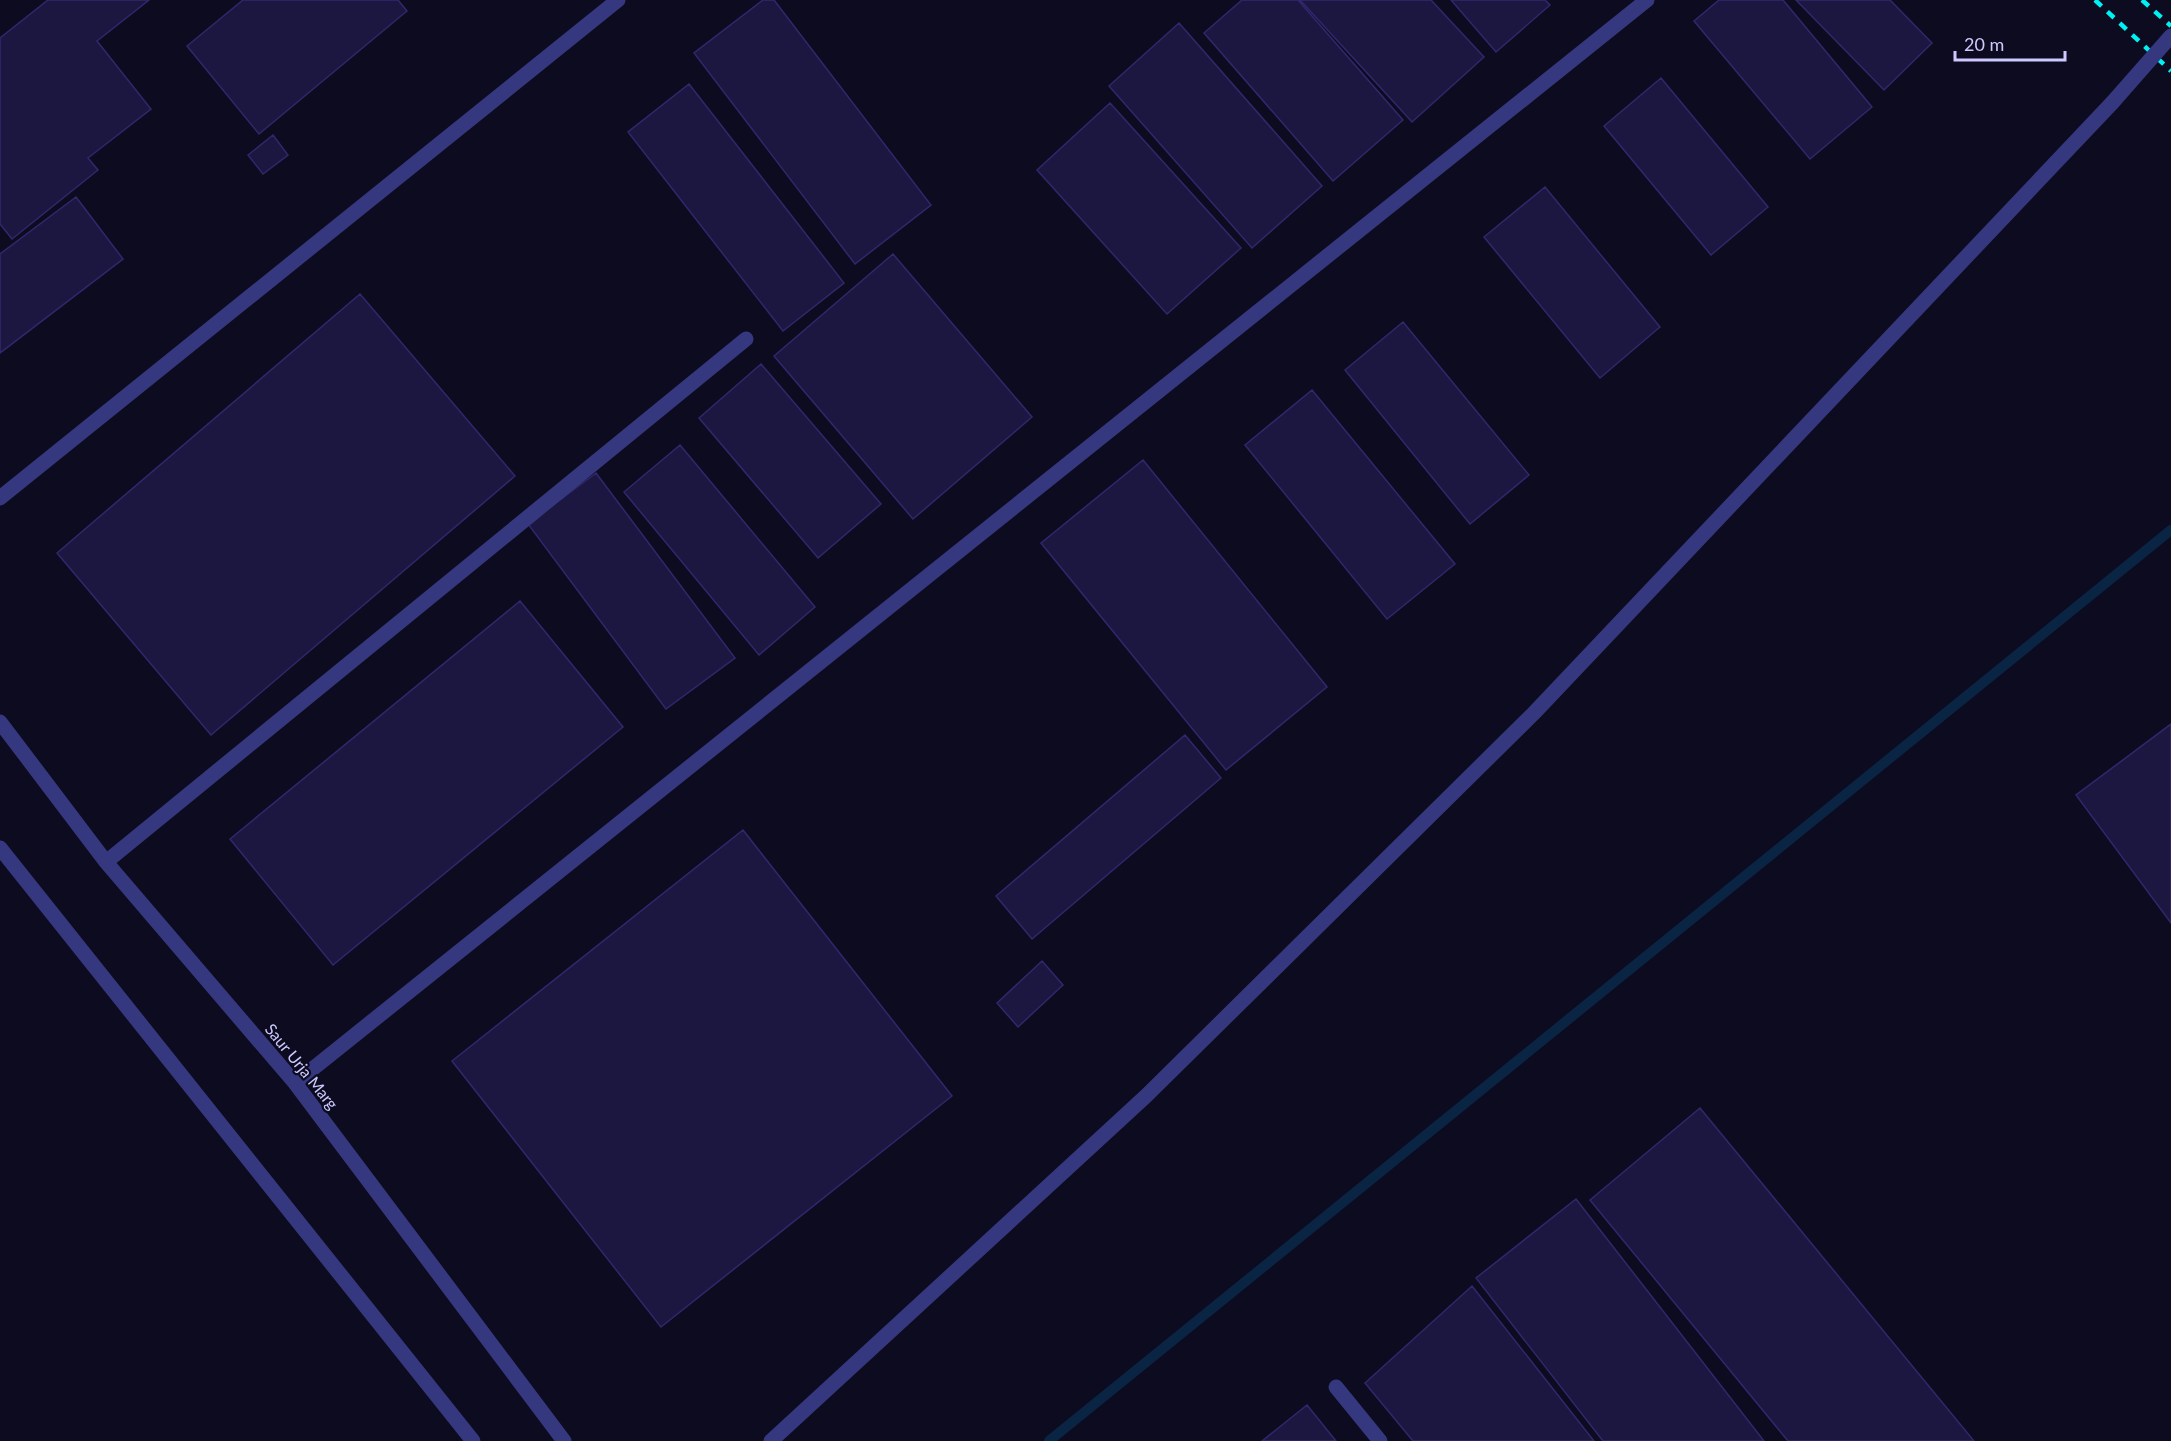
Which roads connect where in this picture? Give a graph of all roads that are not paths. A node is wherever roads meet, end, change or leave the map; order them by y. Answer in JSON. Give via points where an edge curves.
{"nodes":[{"id":1,"x":618,"y":0,"type":"edge"},
{"id":2,"x":1647,"y":0,"type":"edge"},
{"id":3,"x":2171,"y":36,"type":"edge"},
{"id":4,"x":746,"y":339,"type":"dead end"},
{"id":5,"x":0,"y":498,"type":"edge"},
{"id":6,"x":0,"y":723,"type":"edge"},
{"id":7,"x":0,"y":848,"type":"edge"},
{"id":8,"x":106,"y":862,"type":"junction"},
{"id":9,"x":295,"y":1083,"type":"junction"},
{"id":10,"x":1336,"y":1387,"type":"dead end"},
{"id":11,"x":473,"y":1441,"type":"edge"},
{"id":12,"x":564,"y":1441,"type":"edge"},
{"id":13,"x":771,"y":1441,"type":"edge"},
{"id":14,"x":1380,"y":1441,"type":"edge"}],
"edges":[{"from":1,"to":5,"type":"street"},
{"from":2,"to":9,"type":"street"},
{"from":3,"to":13,"type":"street","bridge":true,"via":[[1525,722],[1146,1096]]},
{"from":4,"to":8,"type":"street"},
{"from":6,"to":8,"type":"street","name":"Saur Urja Marg"},
{"from":7,"to":11,"type":"street"},
{"from":8,"to":9,"type":"street","name":"Saur Urja Marg"},
{"from":9,"to":12,"type":"street","name":"Saur Urja Marg"},
{"from":10,"to":14,"type":"street"}]}
